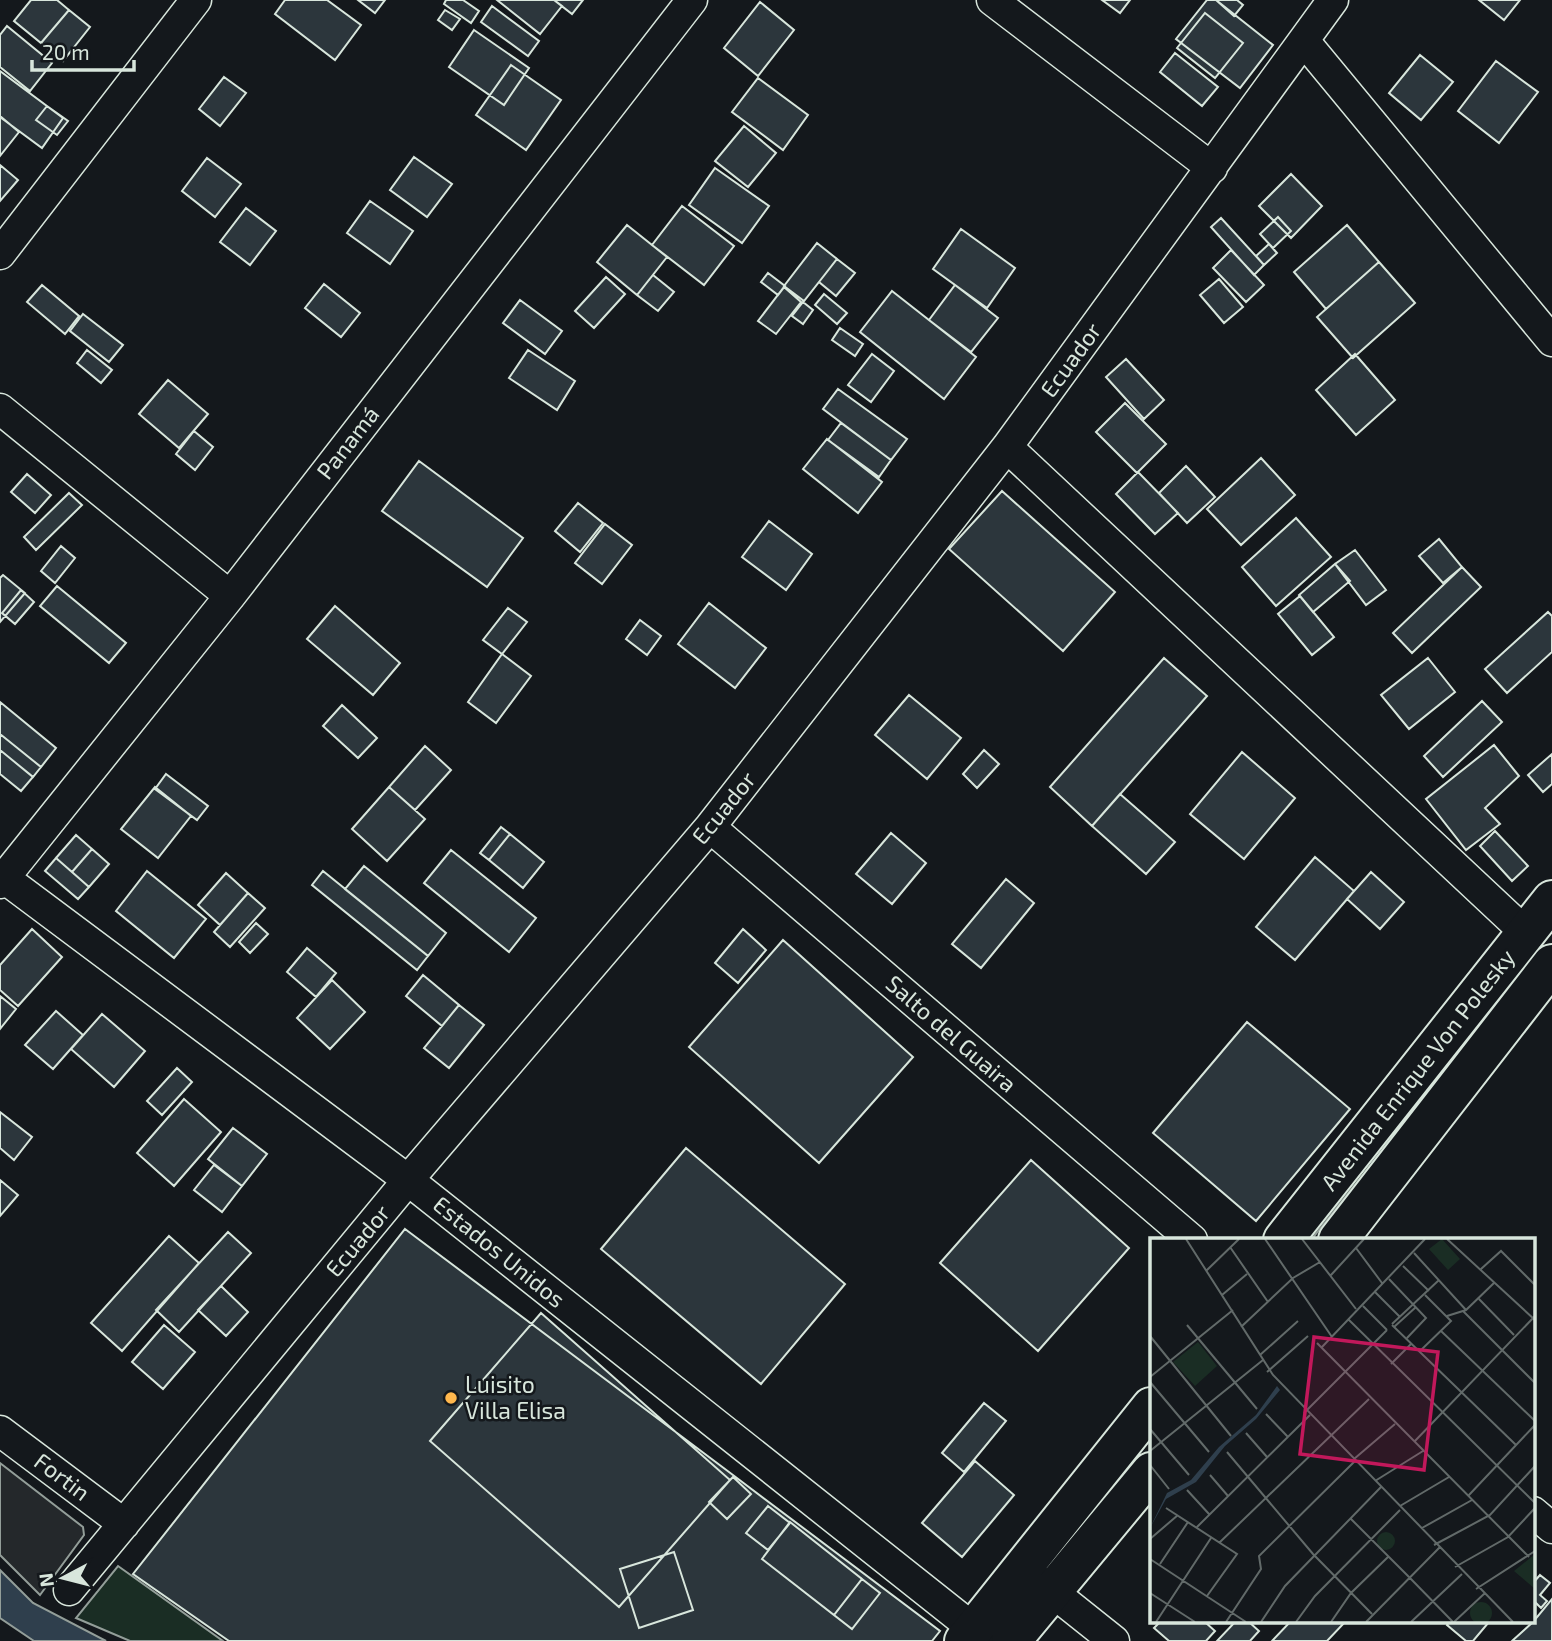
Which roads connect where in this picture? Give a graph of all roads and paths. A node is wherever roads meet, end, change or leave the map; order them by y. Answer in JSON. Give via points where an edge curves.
{"nodes":[{"id":1,"x":196,"y":0,"type":"edge"},
{"id":2,"x":692,"y":0,"type":"edge"},
{"id":3,"x":992,"y":0,"type":"edge"},
{"id":4,"x":1333,"y":0,"type":"edge"},
{"id":5,"x":1305,"y":42,"type":"junction"},
{"id":6,"x":1212,"y":168,"type":"junction"},
{"id":7,"x":3,"y":243,"type":"edge"},
{"id":8,"x":1552,"y":341,"type":"edge"},
{"id":9,"x":0,"y":409,"type":"edge"},
{"id":10,"x":1007,"y":447,"type":"junction"},
{"id":11,"x":230,"y":596,"type":"junction"},
{"id":12,"x":710,"y":827,"type":"junction"},
{"id":13,"x":1,"y":879,"type":"edge"},
{"id":14,"x":1544,"y":915,"type":"edge"},
{"id":15,"x":1552,"y":964,"type":"edge"},
{"id":16,"x":408,"y":1180,"type":"junction"},
{"id":17,"x":1190,"y":1238,"type":"edge"},
{"id":18,"x":1285,"y":1238,"type":"edge"},
{"id":19,"x":1340,"y":1238,"type":"edge"},
{"id":20,"x":1150,"y":1409,"type":"edge"},
{"id":21,"x":0,"y":1431,"type":"edge"},
{"id":22,"x":1150,"y":1473,"type":"edge"},
{"id":23,"x":1534,"y":1513,"type":"edge"},
{"id":24,"x":124,"y":1524,"type":"junction"},
{"id":25,"x":1552,"y":1528,"type":"edge"},
{"id":26,"x":1038,"y":1581,"type":"junction"},
{"id":27,"x":69,"y":1590,"type":"dead end"},
{"id":28,"x":975,"y":1637,"type":"edge"},
{"id":29,"x":1011,"y":1641,"type":"edge"},
{"id":30,"x":1114,"y":1641,"type":"edge"}],
"edges":[{"from":1,"to":7,"type":"street"},
{"from":2,"to":11,"type":"street","name":"Panamá"},
{"from":3,"to":6,"type":"street"},
{"from":4,"to":5,"type":"street","name":"Ecuador","via":[[1300,42]]},
{"from":5,"to":6,"type":"street","name":"Ecuador"},
{"from":5,"to":8,"type":"street"},
{"from":6,"to":10,"type":"street","name":"Ecuador"},
{"from":9,"to":11,"type":"street"},
{"from":10,"to":12,"type":"street","name":"Ecuador"},
{"from":10,"to":14,"type":"street"},
{"from":11,"to":13,"type":"street","name":"Panamá"},
{"from":12,"to":16,"type":"street","name":"Ecuador"},
{"from":12,"to":17,"type":"street","name":"Salto del Guaira"},
{"from":13,"to":16,"type":"street","name":"Estados Unidos"},
{"from":14,"to":18,"type":"main road","name":"Avenida Enrique Von Polesky"},
{"from":15,"to":19,"type":"main road","name":"Avenida Enrique Von Polesky"},
{"from":16,"to":24,"type":"street","name":"Ecuador"},
{"from":16,"to":28,"type":"street","name":"Estados Unidos"},
{"from":20,"to":26,"type":"main road"},
{"from":21,"to":24,"type":"street","name":"Fortin"},
{"from":22,"to":26,"type":"main road"},
{"from":23,"to":25,"type":"street"},
{"from":24,"to":27,"type":"street","name":"Ecuador"},
{"from":26,"to":28,"type":"main road"},
{"from":26,"to":29,"type":"main road"},
{"from":26,"to":30,"type":"street"}]}
